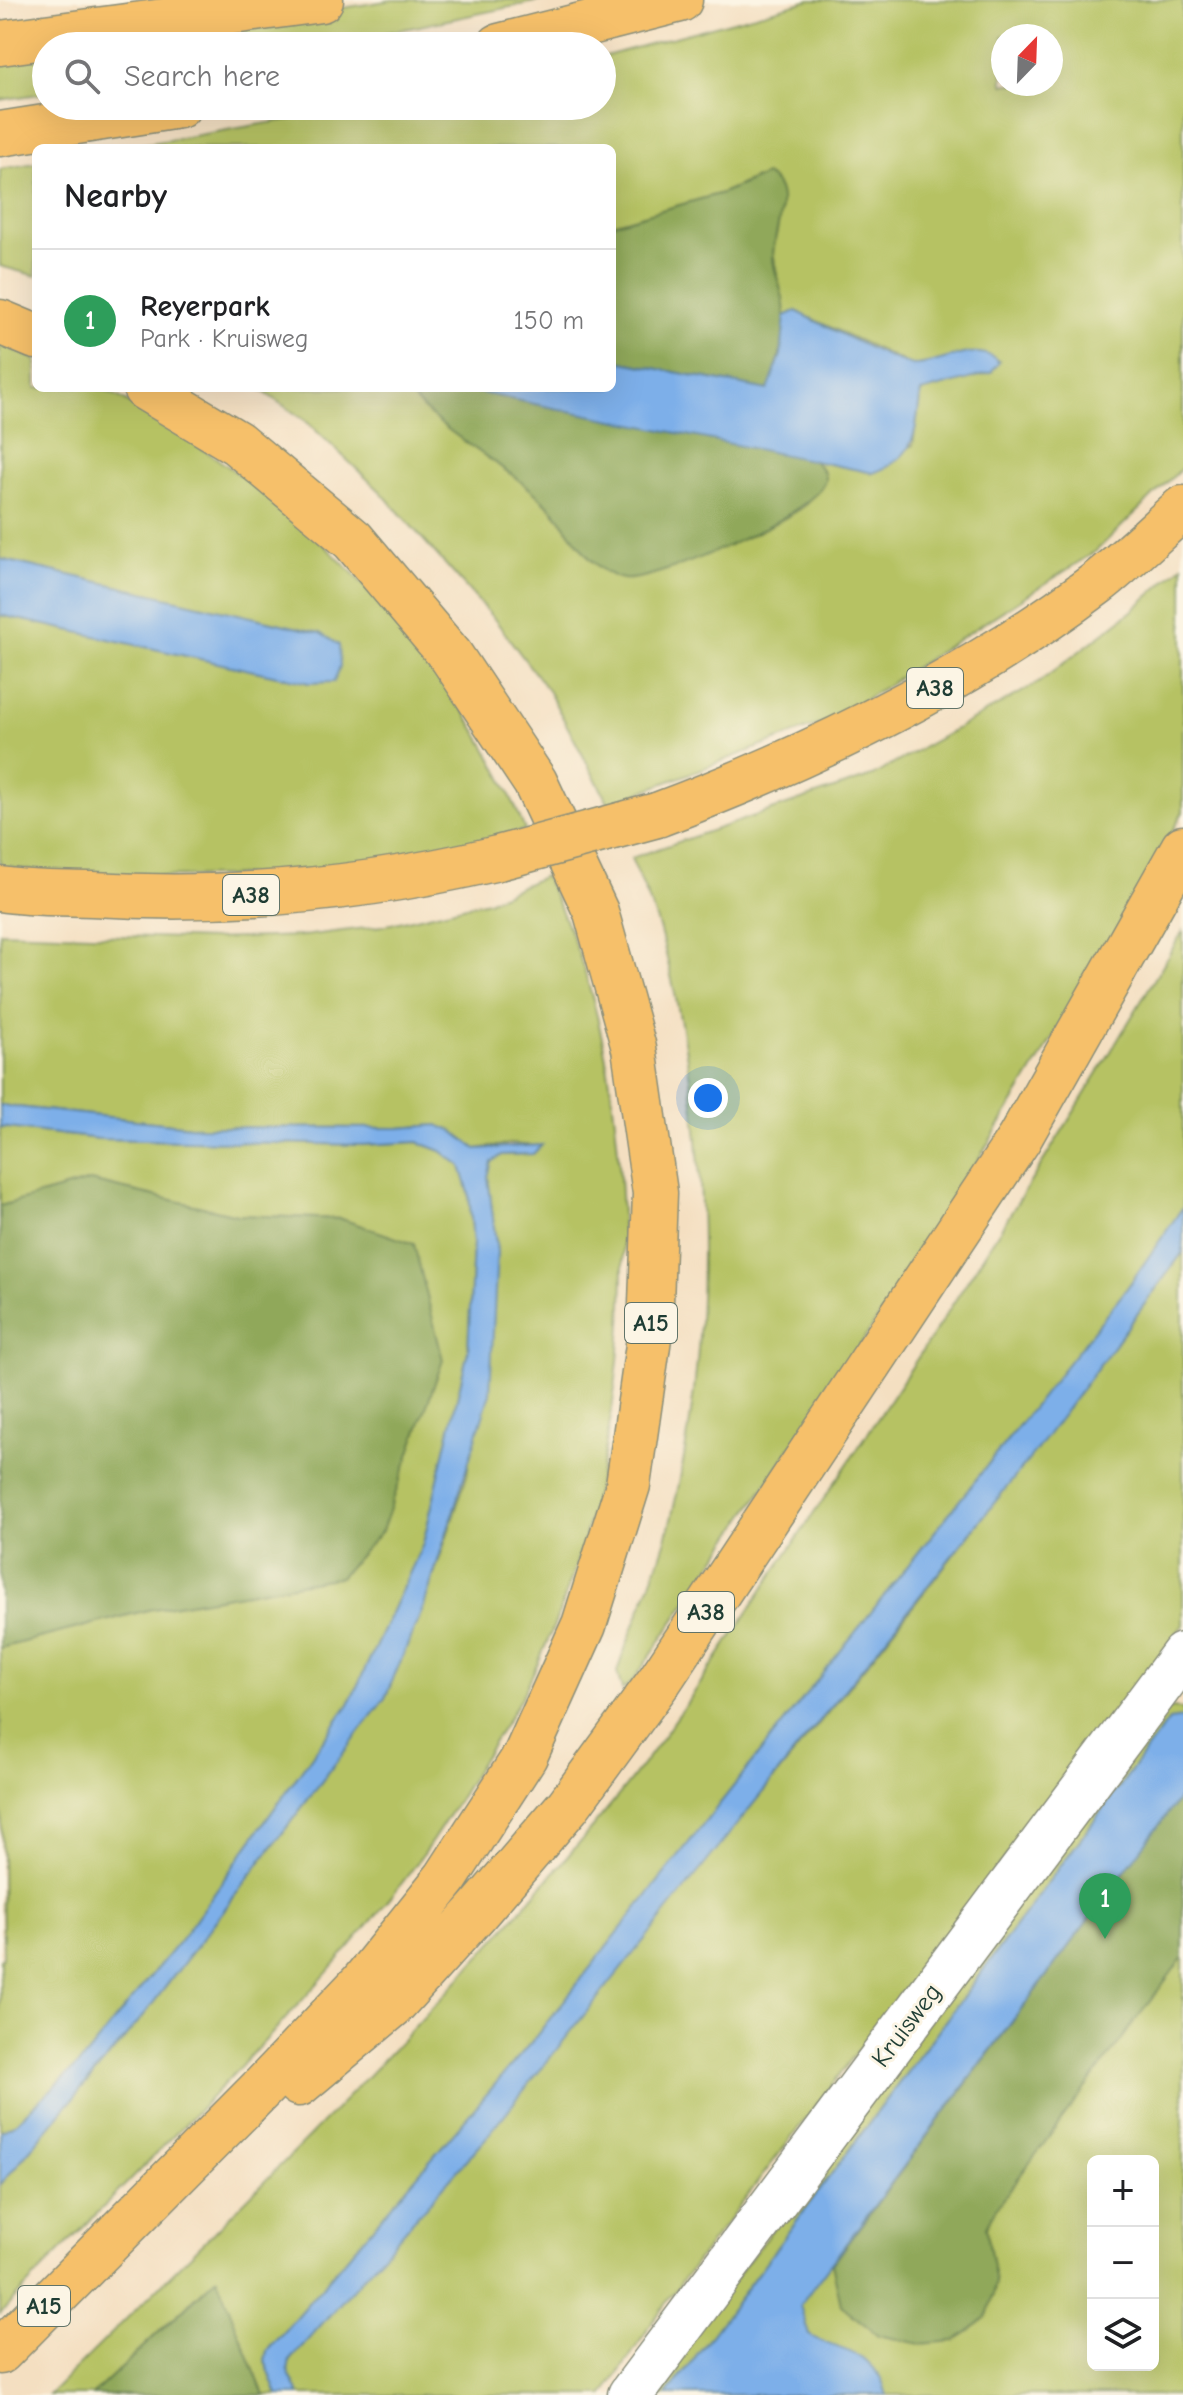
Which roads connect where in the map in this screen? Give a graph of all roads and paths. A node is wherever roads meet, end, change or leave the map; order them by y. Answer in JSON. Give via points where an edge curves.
{"nodes":[{"id":1,"x":321,"y":0,"type":"edge"},
{"id":2,"x":680,"y":0,"type":"edge"},
{"id":3,"x":82,"y":32,"type":"edge"},
{"id":4,"x":554,"y":32,"type":"edge"},
{"id":5,"x":32,"y":39,"type":"edge"},
{"id":6,"x":0,"y":43,"type":"edge"},
{"id":7,"x":90,"y":120,"type":"edge"},
{"id":8,"x":0,"y":134,"type":"edge"},
{"id":9,"x":0,"y":322,"type":"edge"},
{"id":10,"x":32,"y":335,"type":"edge"},
{"id":11,"x":152,"y":392,"type":"edge"},
{"id":12,"x":1183,"y":508,"type":"edge"},
{"id":13,"x":1183,"y":848,"type":"edge"},
{"id":14,"x":0,"y":889,"type":"edge"},
{"id":15,"x":1183,"y":1655,"type":"edge"},
{"id":16,"x":89,"y":2260,"type":"junction"},
{"id":17,"x":0,"y":2352,"type":"edge"},
{"id":18,"x":630,"y":2395,"type":"edge"}],
"edges":[{"from":1,"to":3,"type":"highway"},
{"from":2,"to":4,"type":"highway"},
{"from":5,"to":6,"type":"highway"},
{"from":7,"to":8,"type":"highway"},
{"from":9,"to":10,"type":"highway"},
{"from":11,"to":16,"type":"highway","number":"A15","via":[[237,443],[353,540],[451,656],[535,782],[596,912],[634,1048],[655,1193],[650,1331],[628,1485],[584,1625],[525,1756],[446,1878],[362,1983]]},
{"from":12,"to":14,"type":"highway","number":"A38","bridge":true,"via":[[1097,583],[978,665],[828,745],[657,815],[419,877],[302,893],[161,898]]},
{"from":13,"to":16,"type":"highway","number":"A38","via":[[1019,1139],[660,1680],[568,1806],[392,2006]]},
{"from":15,"to":18,"type":"street","name":"Kruisweg"},
{"from":16,"to":17,"type":"highway","number":"A15"}]}
